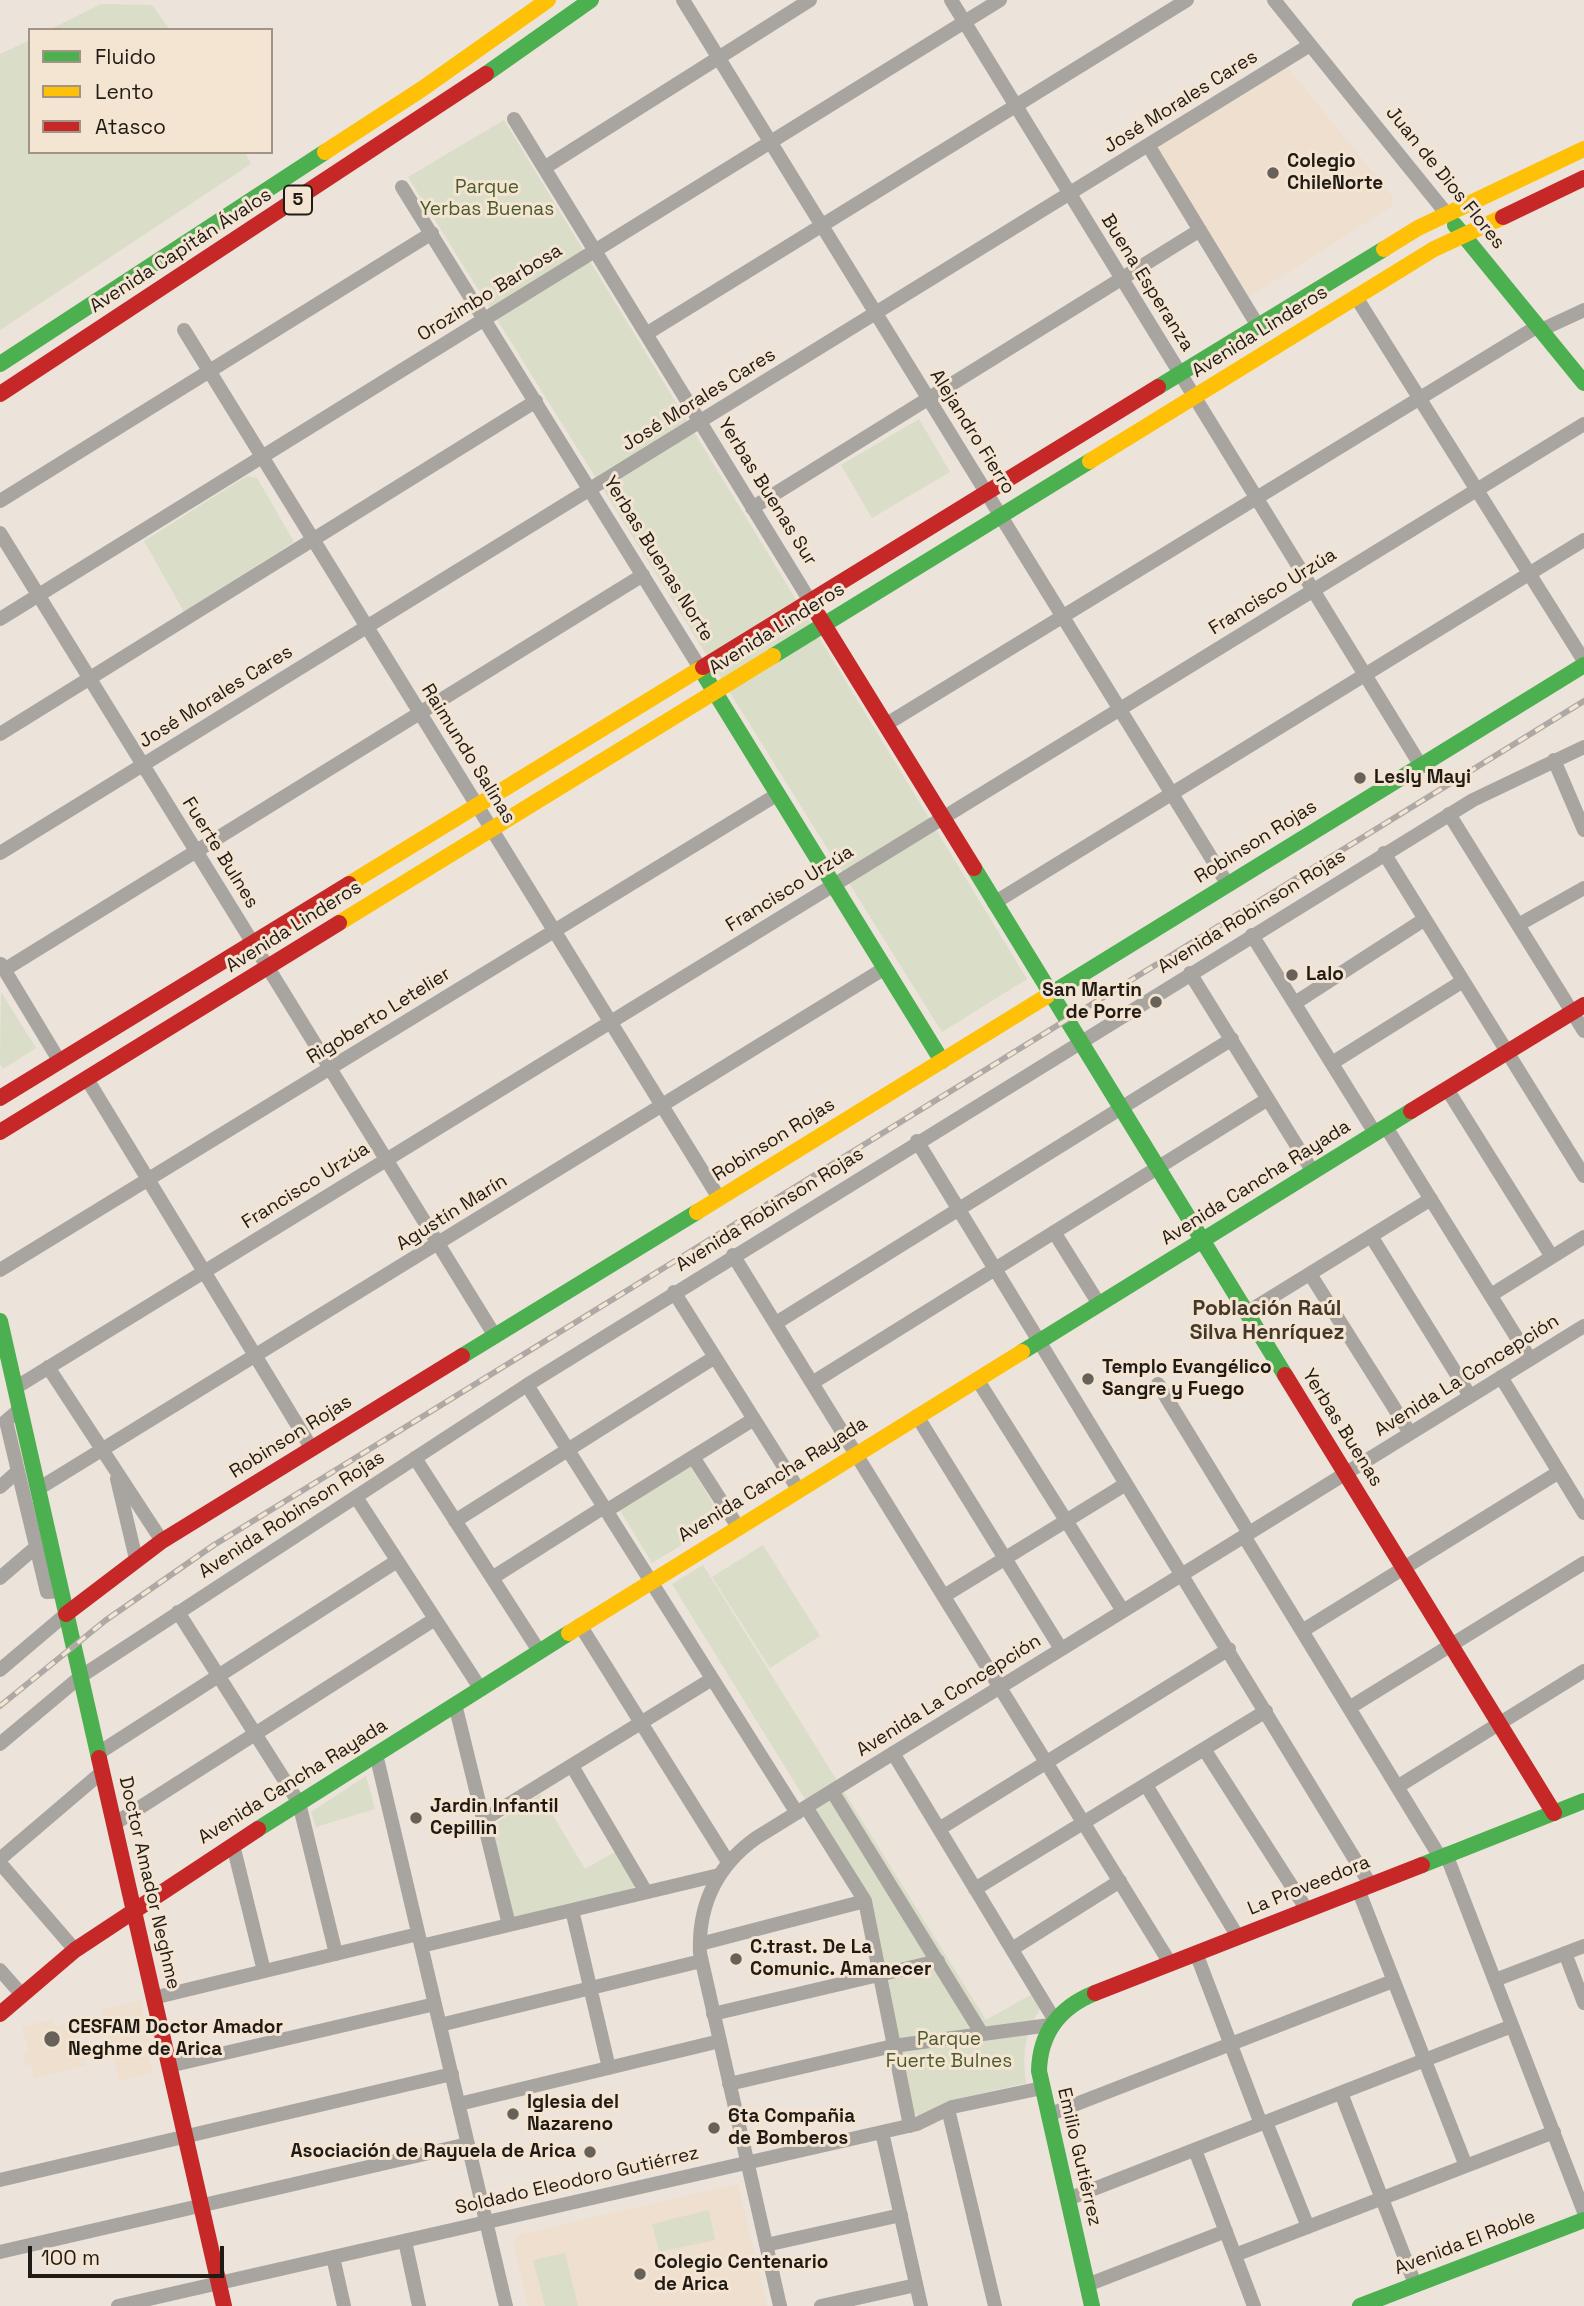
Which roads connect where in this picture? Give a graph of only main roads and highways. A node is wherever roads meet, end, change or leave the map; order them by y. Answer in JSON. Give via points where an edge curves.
{"nodes":[{"id":1,"x":548,"y":0,"type":"edge"},
{"id":2,"x":591,"y":0,"type":"edge"},
{"id":3,"x":1584,"y":149,"type":"edge"},
{"id":4,"x":1584,"y":178,"type":"edge"},
{"id":5,"x":1446,"y":213,"type":"junction"},
{"id":6,"x":1463,"y":234,"type":"junction"},
{"id":7,"x":0,"y":364,"type":"edge"},
{"id":8,"x":1584,"y":383,"type":"edge"},
{"id":9,"x":0,"y":394,"type":"edge"},
{"id":10,"x":810,"y":601,"type":"junction"},
{"id":11,"x":824,"y":625,"type":"junction"},
{"id":12,"x":1584,"y":663,"type":"edge"},
{"id":13,"x":701,"y":668,"type":"junction"},
{"id":14,"x":715,"y":692,"type":"junction"},
{"id":15,"x":1049,"y":994,"type":"junction"},
{"id":16,"x":1578,"y":1008,"type":"edge"},
{"id":17,"x":942,"y":1061,"type":"junction"},
{"id":18,"x":0,"y":1098,"type":"edge"},
{"id":19,"x":0,"y":1132,"type":"edge"},
{"id":20,"x":1202,"y":1240,"type":"junction"},
{"id":21,"x":0,"y":1321,"type":"edge"},
{"id":22,"x":4,"y":1354,"type":"edge"},
{"id":23,"x":66,"y":1614,"type":"junction"},
{"id":24,"x":1584,"y":1801,"type":"edge"},
{"id":25,"x":1554,"y":1813,"type":"junction"},
{"id":26,"x":133,"y":1909,"type":"junction"},
{"id":27,"x":0,"y":2014,"type":"edge"},
{"id":28,"x":1052,"y":2022,"type":"joint"},
{"id":29,"x":1584,"y":2220,"type":"edge"},
{"id":30,"x":1367,"y":2305,"type":"edge"},
{"id":31,"x":224,"y":2306,"type":"edge"},
{"id":32,"x":1092,"y":2306,"type":"edge"}],
"edges":[{"from":1,"to":7,"type":"main road","name":"Avenida Capitán Ávalos","number":"5","via":[[412,96]]},
{"from":2,"to":9,"type":"main road","name":"Avenida Capitán Ávalos","number":"5","via":[[441,106]]},
{"from":3,"to":5,"type":"main road","name":"Avenida Linderos"},
{"from":4,"to":6,"type":"main road","name":"Avenida Linderos"},
{"from":5,"to":6,"type":"main road","name":"Juan de Dios Flores"},
{"from":5,"to":10,"type":"main road","name":"Avenida Linderos"},
{"from":6,"to":8,"type":"main road","name":"Juan de Dios Flores"},
{"from":6,"to":11,"type":"main road","name":"Avenida Linderos"},
{"from":10,"to":11,"type":"main road","name":"Yerbas Buenas Sur"},
{"from":10,"to":13,"type":"main road","name":"Avenida Linderos"},
{"from":11,"to":14,"type":"main road","name":"Avenida Linderos"},
{"from":11,"to":15,"type":"main road","name":"Yerbas Buenas Sur"},
{"from":12,"to":15,"type":"main road","name":"Robinson Rojas"},
{"from":13,"to":14,"type":"main road","name":"Yerbas Buenas Norte"},
{"from":13,"to":18,"type":"main road","name":"Avenida Linderos"},
{"from":14,"to":17,"type":"main road","name":"Yerbas Buenas Norte"},
{"from":14,"to":19,"type":"main road","name":"Avenida Linderos"},
{"from":15,"to":17,"type":"main road","name":"Robinson Rojas"},
{"from":15,"to":20,"type":"main road","name":"Yerbas Buenas"},
{"from":16,"to":20,"type":"main road","name":"Avenida Cancha Rayada"},
{"from":17,"to":23,"type":"main road","name":"Robinson Rojas","via":[[162,1541]]},
{"from":20,"to":25,"type":"main road","name":"Yerbas Buenas"},
{"from":20,"to":26,"type":"main road","name":"Avenida Cancha Rayada","via":[[650,1581]]},
{"from":21,"to":22,"type":"main road","name":"Doctor Amador Neghme"},
{"from":22,"to":23,"type":"main road","name":"Doctor Amador Neghme"},
{"from":23,"to":26,"type":"main road","name":"Doctor Amador Neghme"},
{"from":24,"to":25,"type":"main road","name":"La Proveedora"},
{"from":25,"to":28,"type":"main road","name":"La Proveedora","via":[[1078,2001]]},
{"from":26,"to":27,"type":"main road","name":"Avenida Cancha Rayada","via":[[75,1950]]},
{"from":26,"to":31,"type":"main road","name":"Doctor Amador Neghme"},
{"from":28,"to":32,"type":"main road","name":"Emilio Gutiérrez","via":[[1039,2050],[1042,2088]]},
{"from":29,"to":30,"type":"main road","name":"Avenida El Roble"}]}
